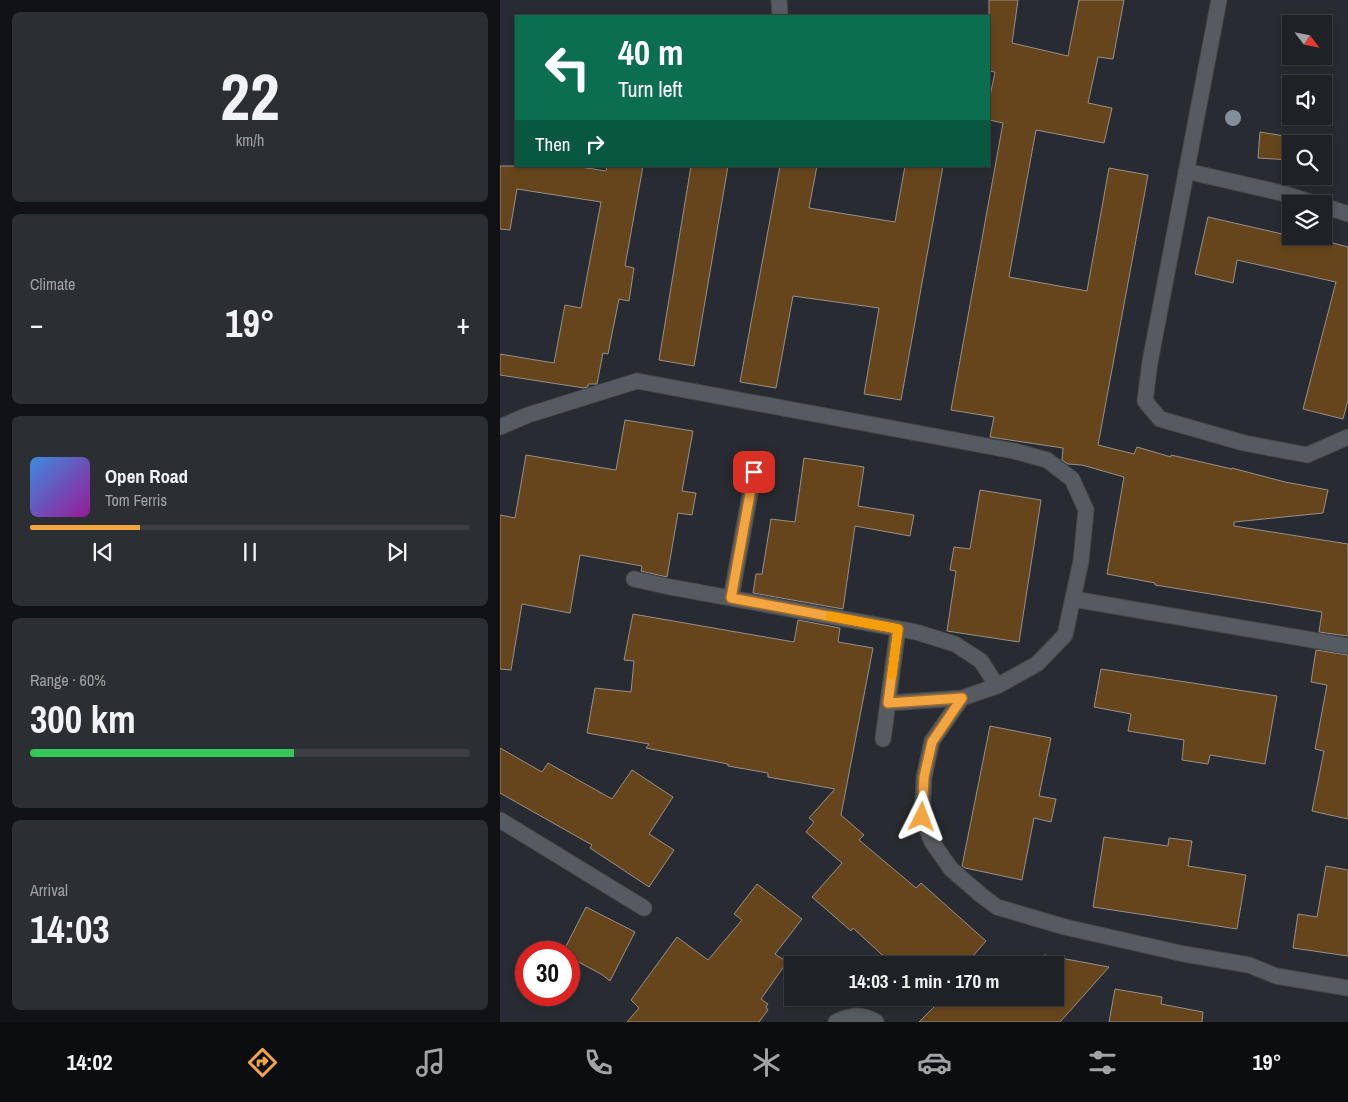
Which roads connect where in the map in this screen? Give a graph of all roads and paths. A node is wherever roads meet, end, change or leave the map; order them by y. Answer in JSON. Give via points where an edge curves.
{"nodes":[{"id":1,"x":779,"y":0,"type":"edge"},
{"id":2,"x":1219,"y":0,"type":"edge"},
{"id":3,"x":780,"y":15,"type":"edge"},
{"id":4,"x":1186,"y":171,"type":"junction"},
{"id":5,"x":1289,"y":195,"type":"edge"},
{"id":6,"x":1332,"y":209,"type":"edge"},
{"id":7,"x":1348,"y":214,"type":"edge"},
{"id":8,"x":500,"y":427,"type":"edge"},
{"id":9,"x":1348,"y":437,"type":"edge"},
{"id":10,"x":754,"y":472,"type":"dead end"},
{"id":11,"x":634,"y":579,"type":"dead end"},
{"id":12,"x":731,"y":598,"type":"junction"},
{"id":13,"x":1073,"y":599,"type":"junction"},
{"id":14,"x":898,"y":629,"type":"junction"},
{"id":15,"x":1348,"y":646,"type":"edge"},
{"id":16,"x":997,"y":686,"type":"junction"},
{"id":17,"x":962,"y":698,"type":"junction"},
{"id":18,"x":888,"y":703,"type":"junction"},
{"id":19,"x":883,"y":739,"type":"dead end"},
{"id":20,"x":500,"y":820,"type":"edge"},
{"id":21,"x":644,"y":908,"type":"dead end"},
{"id":22,"x":1348,"y":988,"type":"edge"},
{"id":23,"x":836,"y":1022,"type":"edge"},
{"id":24,"x":876,"y":1022,"type":"edge"}],
"edges":[{"from":1,"to":3,"type":"street"},
{"from":2,"to":4,"type":"street"},
{"from":4,"to":5,"type":"street"},
{"from":4,"to":9,"type":"street","via":[[1145,401],[1160,418],[1244,443],[1307,455]]},
{"from":6,"to":7,"type":"street"},
{"from":8,"to":13,"type":"street","via":[[637,381],[1014,451],[1047,460],[1072,479],[1086,510]]},
{"from":10,"to":12,"type":"street"},
{"from":11,"to":12,"type":"street"},
{"from":12,"to":14,"type":"street"},
{"from":13,"to":15,"type":"street"},
{"from":13,"to":16,"type":"street","via":[[1065,635],[1037,664]]},
{"from":14,"to":16,"type":"street","via":[[955,644],[980,661]]},
{"from":14,"to":18,"type":"street"},
{"from":16,"to":17,"type":"street"},
{"from":17,"to":18,"type":"street"},
{"from":17,"to":22,"type":"street","via":[[932,742],[924,777],[922,817],[932,842],[951,869],[981,895],[997,907],[1065,927],[1249,965],[1276,976]]},
{"from":18,"to":19,"type":"street"},
{"from":20,"to":21,"type":"street"},
{"from":23,"to":24,"type":"street","via":[[850,1015],[868,1017]]}]}
